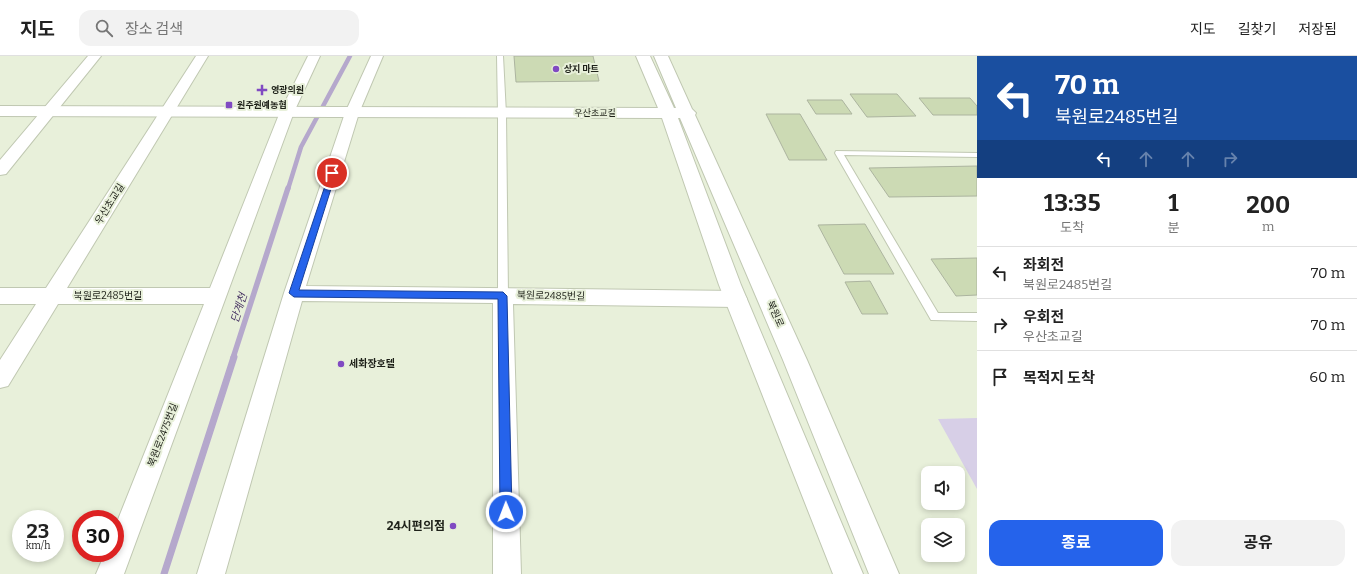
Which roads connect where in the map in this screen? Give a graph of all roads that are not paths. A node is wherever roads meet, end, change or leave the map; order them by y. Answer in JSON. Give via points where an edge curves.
{"nodes":[{"id":1,"x":94,"y":56,"type":"edge"},
{"id":2,"x":202,"y":56,"type":"edge"},
{"id":3,"x":314,"y":56,"type":"edge"},
{"id":4,"x":377,"y":56,"type":"edge"},
{"id":5,"x":500,"y":56,"type":"edge"},
{"id":6,"x":643,"y":56,"type":"edge"},
{"id":7,"x":661,"y":56,"type":"edge"},
{"id":8,"x":0,"y":110,"type":"edge"},
{"id":9,"x":49,"y":111,"type":"junction"},
{"id":10,"x":168,"y":112,"type":"junction"},
{"id":11,"x":293,"y":112,"type":"junction"},
{"id":12,"x":352,"y":113,"type":"junction"},
{"id":13,"x":678,"y":113,"type":"junction"},
{"id":14,"x":502,"y":114,"type":"junction"},
{"id":15,"x":977,"y":155,"type":"edge"},
{"id":16,"x":0,"y":170,"type":"edge"},
{"id":17,"x":294,"y":293,"type":"junction"},
{"id":18,"x":0,"y":296,"type":"edge"},
{"id":19,"x":52,"y":296,"type":"junction"},
{"id":20,"x":216,"y":296,"type":"junction"},
{"id":21,"x":503,"y":296,"type":"junction"},
{"id":22,"x":737,"y":299,"type":"junction"},
{"id":23,"x":977,"y":317,"type":"edge"},
{"id":24,"x":0,"y":379,"type":"edge"},
{"id":25,"x":110,"y":574,"type":"edge"},
{"id":26,"x":211,"y":574,"type":"edge"},
{"id":27,"x":507,"y":574,"type":"edge"},
{"id":28,"x":848,"y":574,"type":"edge"},
{"id":29,"x":884,"y":574,"type":"edge"}],
"edges":[{"from":1,"to":9,"type":"street"},
{"from":2,"to":10,"type":"street","name":"우산초교길"},
{"from":3,"to":11,"type":"street"},
{"from":4,"to":12,"type":"street"},
{"from":5,"to":14,"type":"lane"},
{"from":6,"to":13,"type":"street","name":"북원로"},
{"from":7,"to":13,"type":"street","name":"북원로"},
{"from":8,"to":9,"type":"street","name":"우산초교길"},
{"from":9,"to":10,"type":"street","name":"우산초교길"},
{"from":9,"to":16,"type":"street"},
{"from":10,"to":11,"type":"street","name":"우산초교길"},
{"from":10,"to":19,"type":"street","name":"우산초교길"},
{"from":11,"to":12,"type":"street","name":"우산초교길"},
{"from":11,"to":20,"type":"street"},
{"from":12,"to":14,"type":"street","name":"우산초교길"},
{"from":12,"to":17,"type":"street"},
{"from":13,"to":14,"type":"street","name":"우산초교길"},
{"from":13,"to":22,"type":"street","name":"북원로","via":[[730,285]]},
{"from":13,"to":29,"type":"street","name":"북원로","via":[[795,360]]},
{"from":14,"to":21,"type":"lane"},
{"from":15,"to":23,"type":"lane","via":[[839,153],[935,317]]},
{"from":17,"to":21,"type":"street","name":"북원로2485번길"},
{"from":17,"to":26,"type":"street"},
{"from":18,"to":19,"type":"street","name":"북원로2485번길"},
{"from":19,"to":20,"type":"street","name":"북원로2485번길"},
{"from":19,"to":24,"type":"street"},
{"from":20,"to":25,"type":"street","name":"북원로2475번길"},
{"from":21,"to":22,"type":"street","name":"북원로2485번길"},
{"from":21,"to":27,"type":"street"},
{"from":22,"to":28,"type":"street","name":"북원로"}]}
